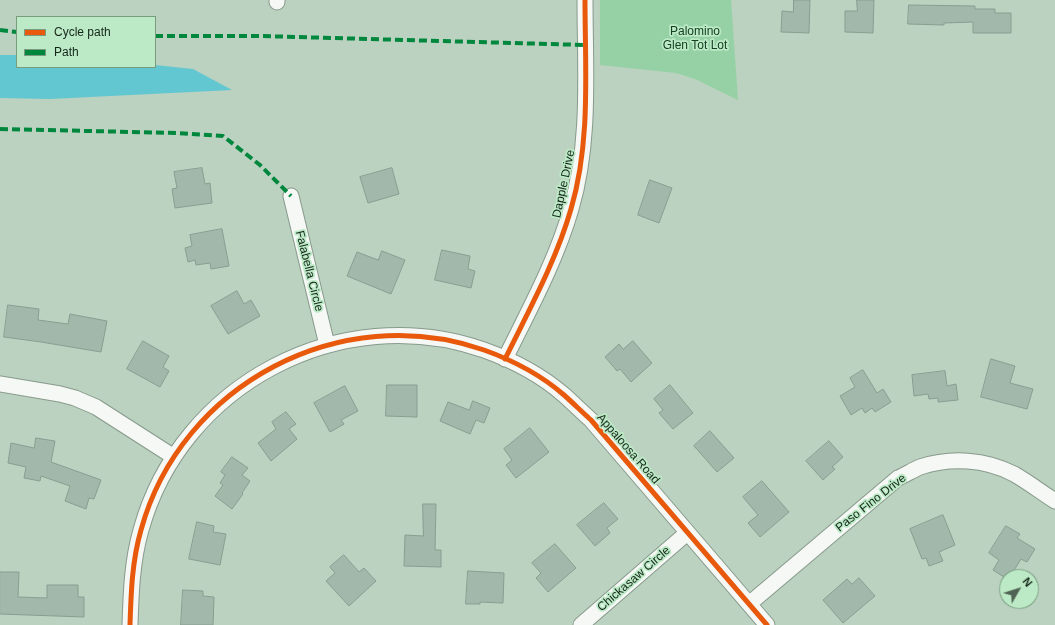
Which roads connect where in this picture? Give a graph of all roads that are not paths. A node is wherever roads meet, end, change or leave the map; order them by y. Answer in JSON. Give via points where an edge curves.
{"nodes":[{"id":1,"x":584,"y":0,"type":"edge"},
{"id":2,"x":291,"y":196,"type":"dead end"},
{"id":3,"x":327,"y":345,"type":"junction"},
{"id":4,"x":505,"y":359,"type":"junction"},
{"id":5,"x":0,"y":384,"type":"edge"},
{"id":6,"x":174,"y":457,"type":"junction"},
{"id":7,"x":1055,"y":501,"type":"edge"},
{"id":8,"x":687,"y":533,"type":"junction"},
{"id":9,"x":749,"y":604,"type":"junction"},
{"id":10,"x":130,"y":625,"type":"edge"},
{"id":11,"x":581,"y":625,"type":"edge"},
{"id":12,"x":767,"y":625,"type":"edge"}],
"edges":[{"from":1,"to":4,"type":"street","name":"Dapple Drive","via":[[585,118],[576,188],[566,226],[554,257]]},
{"from":2,"to":3,"type":"street","name":"Falabella Circle"},
{"from":3,"to":4,"type":"street","name":"Appaloosa Road","via":[[384,336],[428,337],[483,350]]},
{"from":3,"to":6,"type":"street","name":"Appaloosa Road","via":[[276,364],[244,384],[202,421]]},
{"from":4,"to":8,"type":"street","name":"Appaloosa Road","via":[[549,384],[591,420]]},
{"from":5,"to":6,"type":"street","via":[[75,398],[96,408]]},
{"from":6,"to":10,"type":"street","name":"Appaloosa Road","via":[[159,483],[141,530],[132,574]]},
{"from":7,"to":9,"type":"street","name":"Paso Fino Drive","via":[[1014,474],[976,462],[943,462],[920,468],[898,478]]},
{"from":8,"to":9,"type":"street","name":"Appaloosa Road"},
{"from":8,"to":11,"type":"street","name":"Chickasaw Circle"},
{"from":9,"to":12,"type":"street","name":"Appaloosa Road"}]}
